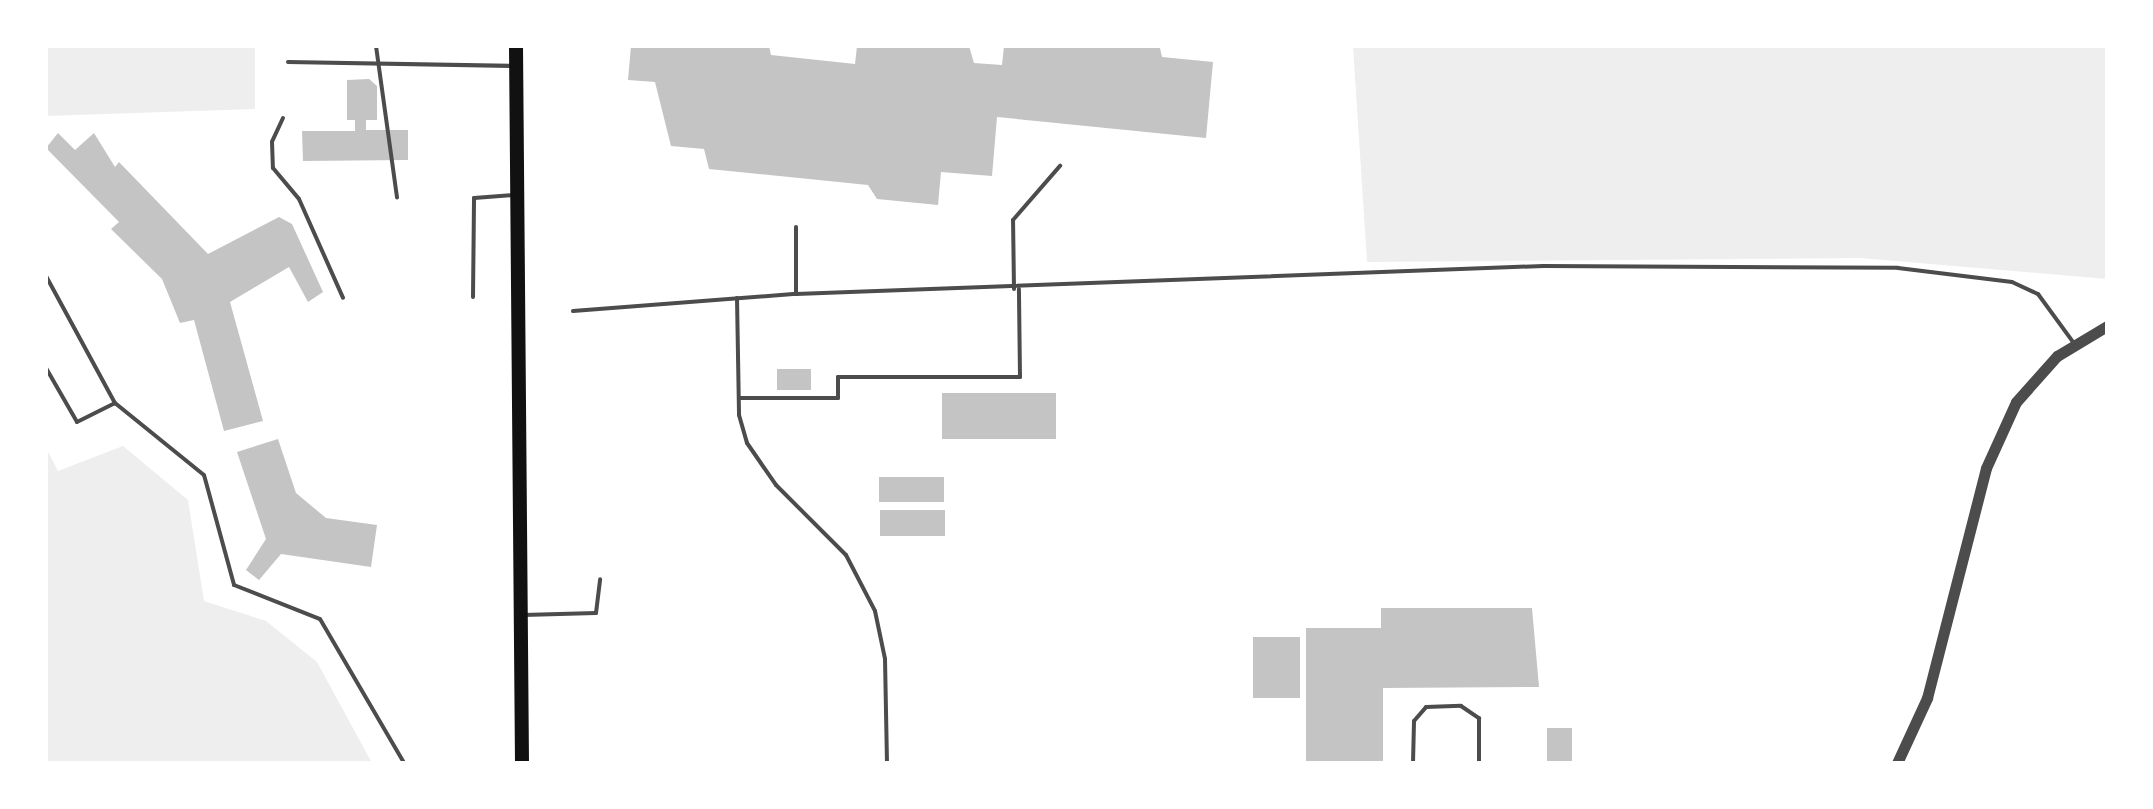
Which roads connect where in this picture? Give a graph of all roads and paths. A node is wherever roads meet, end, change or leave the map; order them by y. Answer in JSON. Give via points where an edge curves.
{"nodes":[{"id":1,"x":376,"y":46,"type":"edge"},
{"id":2,"x":516,"y":46,"type":"edge"},
{"id":3,"x":376,"y":61,"type":"junction"},
{"id":4,"x":288,"y":62,"type":"dead end"},
{"id":5,"x":516,"y":66,"type":"junction"},
{"id":6,"x":283,"y":118,"type":"dead end"},
{"id":7,"x":1060,"y":166,"type":"dead end"},
{"id":8,"x":517,"y":195,"type":"junction"},
{"id":9,"x":397,"y":198,"type":"dead end"},
{"id":10,"x":796,"y":227,"type":"dead end"},
{"id":11,"x":46,"y":267,"type":"edge"},
{"id":12,"x":48,"y":275,"type":"edge"},
{"id":13,"x":1016,"y":289,"type":"junction"},
{"id":14,"x":796,"y":294,"type":"junction"},
{"id":15,"x":473,"y":297,"type":"dead end"},
{"id":16,"x":343,"y":298,"type":"dead end"},
{"id":17,"x":737,"y":298,"type":"junction"},
{"id":18,"x":573,"y":311,"type":"dead end"},
{"id":19,"x":2107,"y":326,"type":"edge"},
{"id":20,"x":2075,"y":344,"type":"junction"},
{"id":21,"x":46,"y":368,"type":"edge"},
{"id":22,"x":739,"y":398,"type":"junction"},
{"id":23,"x":115,"y":403,"type":"junction"},
{"id":24,"x":600,"y":579,"type":"dead end"},
{"id":25,"x":520,"y":615,"type":"junction"},
{"id":26,"x":404,"y":763,"type":"edge"},
{"id":27,"x":522,"y":763,"type":"edge"},
{"id":28,"x":887,"y":763,"type":"edge"},
{"id":29,"x":1413,"y":763,"type":"edge"},
{"id":30,"x":1479,"y":763,"type":"edge"},
{"id":31,"x":1897,"y":763,"type":"edge"}],
"edges":[{"from":1,"to":3,"type":"lane"},
{"from":2,"to":5,"type":"main road"},
{"from":3,"to":4,"type":"lane"},
{"from":3,"to":5,"type":"lane"},
{"from":3,"to":9,"type":"lane"},
{"from":5,"to":8,"type":"main road"},
{"from":6,"to":16,"type":"lane","via":[[272,142],[273,168],[299,199]]},
{"from":7,"to":13,"type":"lane","via":[[1013,220]]},
{"from":8,"to":15,"type":"lane","via":[[474,198]]},
{"from":8,"to":25,"type":"main road"},
{"from":10,"to":14,"type":"lane"},
{"from":11,"to":12,"type":"lane"},
{"from":12,"to":23,"type":"lane"},
{"from":13,"to":14,"type":"lane"},
{"from":13,"to":20,"type":"lane","via":[[1543,266],[1898,268],[2012,282],[2038,294]]},
{"from":13,"to":22,"type":"lane","via":[[1020,377],[838,377],[838,398]]},
{"from":14,"to":17,"type":"lane"},
{"from":17,"to":18,"type":"lane"},
{"from":17,"to":22,"type":"lane"},
{"from":19,"to":20,"type":"street"},
{"from":20,"to":31,"type":"street","via":[[2016,402],[1986,468],[1927,698]]},
{"from":21,"to":23,"type":"lane","via":[[77,422]]},
{"from":22,"to":28,"type":"lane","via":[[747,443],[765,472],[846,555],[875,611],[885,659]]},
{"from":23,"to":26,"type":"lane","via":[[204,475],[234,585],[250,597],[293,603],[327,626]]},
{"from":24,"to":25,"type":"lane","via":[[596,613]]},
{"from":25,"to":27,"type":"main road"},
{"from":29,"to":30,"type":"lane","via":[[1414,721],[1426,707],[1449,706],[1479,718]]}]}
